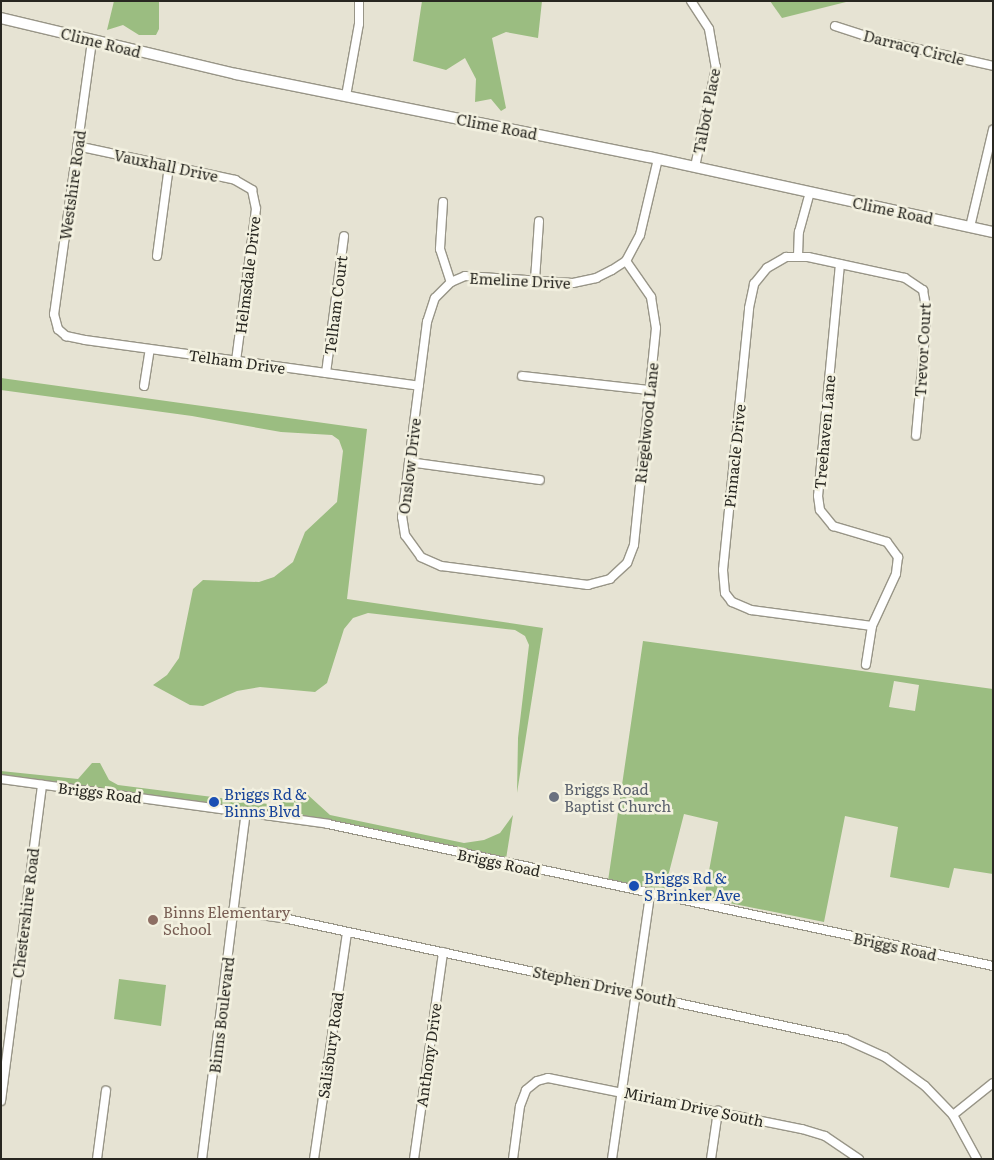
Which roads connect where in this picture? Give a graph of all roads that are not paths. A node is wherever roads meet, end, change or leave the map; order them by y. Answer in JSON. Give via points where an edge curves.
{"nodes":[{"id":1,"x":359,"y":1,"type":"edge"},
{"id":2,"x":691,"y":1,"type":"edge"},
{"id":3,"x":1,"y":18,"type":"edge"},
{"id":4,"x":836,"y":26,"type":"dead end"},
{"id":5,"x":92,"y":41,"type":"junction"},
{"id":6,"x":993,"y":66,"type":"edge"},
{"id":7,"x":346,"y":96,"type":"junction"},
{"id":8,"x":993,"y":130,"type":"edge"},
{"id":9,"x":77,"y":146,"type":"junction"},
{"id":10,"x":658,"y":158,"type":"junction"},
{"id":11,"x":169,"y":166,"type":"junction"},
{"id":12,"x":695,"y":167,"type":"junction"},
{"id":13,"x":252,"y":190,"type":"joint"},
{"id":14,"x":810,"y":192,"type":"junction"},
{"id":15,"x":443,"y":202,"type":"dead end"},
{"id":16,"x":539,"y":221,"type":"dead end"},
{"id":17,"x":970,"y":226,"type":"junction"},
{"id":18,"x":993,"y":232,"type":"edge"},
{"id":19,"x":344,"y":236,"type":"dead end"},
{"id":20,"x":156,"y":256,"type":"dead end"},
{"id":21,"x":798,"y":256,"type":"junction"},
{"id":22,"x":626,"y":261,"type":"junction"},
{"id":23,"x":840,"y":264,"type":"junction"},
{"id":24,"x":534,"y":280,"type":"junction"},
{"id":25,"x":452,"y":282,"type":"junction"},
{"id":26,"x":58,"y":329,"type":"joint"},
{"id":27,"x":150,"y":349,"type":"junction"},
{"id":28,"x":236,"y":360,"type":"junction"},
{"id":29,"x":326,"y":374,"type":"junction"},
{"id":30,"x":522,"y":376,"type":"dead end"},
{"id":31,"x":144,"y":386,"type":"dead end"},
{"id":32,"x":419,"y":386,"type":"junction"},
{"id":33,"x":649,"y":390,"type":"junction"},
{"id":34,"x":916,"y":436,"type":"dead end"},
{"id":35,"x":409,"y":462,"type":"junction"},
{"id":36,"x":540,"y":480,"type":"dead end"},
{"id":37,"x":605,"y":582,"type":"joint"},
{"id":38,"x":872,"y":626,"type":"junction"},
{"id":39,"x":866,"y":665,"type":"dead end"},
{"id":40,"x":1,"y":780,"type":"edge"},
{"id":41,"x":42,"y":785,"type":"junction"},
{"id":42,"x":246,"y":812,"type":"junction"},
{"id":43,"x":650,"y":894,"type":"junction"},
{"id":44,"x":233,"y":911,"type":"junction"},
{"id":45,"x":347,"y":932,"type":"junction"},
{"id":46,"x":443,"y":952,"type":"junction"},
{"id":47,"x":993,"y":966,"type":"edge"},
{"id":48,"x":636,"y":993,"type":"junction"},
{"id":49,"x":993,"y":1083,"type":"edge"},
{"id":50,"x":106,"y":1091,"type":"dead end"},
{"id":51,"x":621,"y":1091,"type":"junction"},
{"id":52,"x":1,"y":1102,"type":"edge"},
{"id":53,"x":718,"y":1111,"type":"junction"},
{"id":54,"x":952,"y":1115,"type":"junction"},
{"id":55,"x":97,"y":1159,"type":"edge"},
{"id":56,"x":202,"y":1159,"type":"edge"},
{"id":57,"x":314,"y":1159,"type":"edge"},
{"id":58,"x":414,"y":1159,"type":"edge"},
{"id":59,"x":513,"y":1159,"type":"edge"},
{"id":60,"x":612,"y":1159,"type":"edge"},
{"id":61,"x":711,"y":1159,"type":"edge"},
{"id":62,"x":859,"y":1159,"type":"edge"},
{"id":63,"x":977,"y":1159,"type":"edge"}],
"edges":[{"from":1,"to":7,"type":"street","via":[[359,24]]},
{"from":2,"to":12,"type":"street","name":"Talbot Place","via":[[708,29],[716,68]]},
{"from":3,"to":5,"type":"main road","name":"Clime Road"},
{"from":4,"to":6,"type":"street","name":"Darracq Circle","via":[[878,40]]},
{"from":5,"to":7,"type":"main road","name":"Clime Road"},
{"from":5,"to":9,"type":"street","name":"Westshire Road"},
{"from":7,"to":10,"type":"main road","name":"Clime Road"},
{"from":8,"to":17,"type":"street"},
{"from":9,"to":11,"type":"street","name":"Vauxhall Drive"},
{"from":9,"to":26,"type":"street","name":"Westshire Road","via":[[54,314]]},
{"from":10,"to":12,"type":"main road","name":"Clime Road"},
{"from":10,"to":22,"type":"street","via":[[646,221]]},
{"from":11,"to":13,"type":"street","name":"Vauxhall Drive","via":[[235,180]]},
{"from":11,"to":20,"type":"street"},
{"from":12,"to":14,"type":"main road","name":"Clime Road"},
{"from":13,"to":28,"type":"street","name":"Helmsdale Drive","via":[[256,209]]},
{"from":14,"to":17,"type":"main road","name":"Clime Road"},
{"from":14,"to":21,"type":"street","via":[[799,232]]},
{"from":15,"to":25,"type":"street","via":[[440,249]]},
{"from":16,"to":24,"type":"street"},
{"from":17,"to":18,"type":"main road","name":"Clime Road"},
{"from":19,"to":29,"type":"street","name":"Telham Court"},
{"from":21,"to":23,"type":"street"},
{"from":21,"to":38,"type":"street","name":"Pinnacle Drive","via":[[776,261],[767,268],[752,291],[722,583],[732,602],[751,610]]},
{"from":22,"to":24,"type":"street","name":"Emeline Drive","via":[[583,282]]},
{"from":22,"to":33,"type":"street","name":"Riegelwood Lane","via":[[651,297],[656,328]]},
{"from":23,"to":34,"type":"street","name":"Trevor Court","via":[[915,282],[927,301]]},
{"from":23,"to":38,"type":"street","name":"Treehaven Lane","via":[[818,496],[820,510],[833,526],[882,540],[896,552],[896,574]]},
{"from":24,"to":25,"type":"street","name":"Emeline Drive","via":[[472,276]]},
{"from":25,"to":32,"type":"street","name":"Onslow Drive","via":[[432,305]]},
{"from":26,"to":27,"type":"street","name":"Telham Drive","via":[[77,339]]},
{"from":27,"to":28,"type":"street","name":"Telham Drive"},
{"from":27,"to":31,"type":"street"},
{"from":28,"to":29,"type":"street","name":"Telham Drive"},
{"from":29,"to":32,"type":"street","name":"Telham Drive"},
{"from":30,"to":33,"type":"street"},
{"from":32,"to":35,"type":"street","name":"Onslow Drive"},
{"from":33,"to":37,"type":"street","name":"Riegelwood Lane","via":[[634,544],[627,563]]},
{"from":35,"to":36,"type":"street"},
{"from":35,"to":37,"type":"street","name":"Onslow Drive","via":[[402,524],[410,544],[428,561],[579,585]]},
{"from":38,"to":39,"type":"street","name":"Treehaven Lane"},
{"from":40,"to":41,"type":"street","name":"Briggs Road"},
{"from":41,"to":42,"type":"street","name":"Briggs Road"},
{"from":41,"to":52,"type":"street","name":"Chestershire Road"},
{"from":42,"to":43,"type":"street","name":"Briggs Road","via":[[336,826]]},
{"from":42,"to":44,"type":"street","name":"Binns Boulevard"},
{"from":43,"to":47,"type":"street","name":"Briggs Road"},
{"from":43,"to":48,"type":"street"},
{"from":44,"to":45,"type":"street","name":"Stephen Drive South"},
{"from":44,"to":56,"type":"street","name":"Binns Boulevard"},
{"from":45,"to":46,"type":"street","name":"Stephen Drive South"},
{"from":45,"to":57,"type":"street","name":"Salisbury Road"},
{"from":46,"to":48,"type":"street","name":"Stephen Drive South"},
{"from":46,"to":58,"type":"street","name":"Anthony Drive"},
{"from":48,"to":51,"type":"street"},
{"from":48,"to":54,"type":"street","name":"Stephen Drive South","via":[[845,1039],[885,1057],[925,1086]]},
{"from":49,"to":54,"type":"street"},
{"from":50,"to":55,"type":"street"},
{"from":51,"to":53,"type":"street","name":"Miriam Drive South"},
{"from":51,"to":59,"type":"street","name":"Miriam Drive South","via":[[560,1078],[537,1080],[526,1090],[520,1106]]},
{"from":51,"to":60,"type":"street"},
{"from":53,"to":61,"type":"street"},
{"from":53,"to":62,"type":"street","name":"Miriam Drive South","via":[[825,1136]]},
{"from":54,"to":63,"type":"street","name":"Stephen Drive South"}]}
